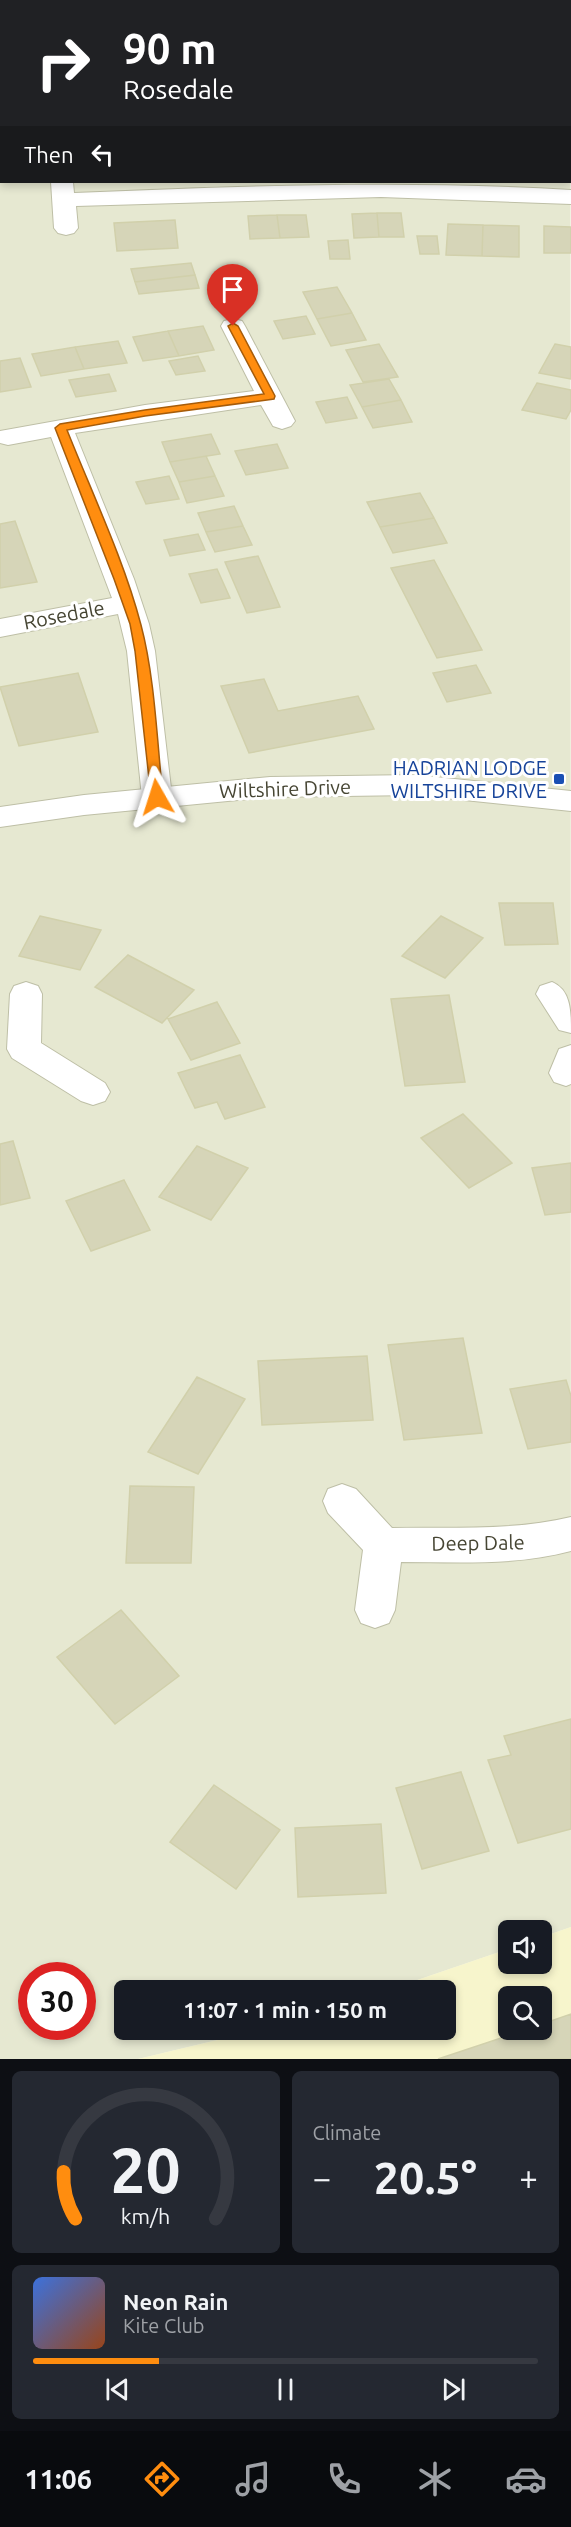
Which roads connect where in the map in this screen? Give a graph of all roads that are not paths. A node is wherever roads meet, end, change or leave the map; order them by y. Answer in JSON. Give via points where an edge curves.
{"nodes":[{"id":1,"x":377,"y":186,"type":"edge"},
{"id":2,"x":63,"y":191,"type":"edge"},
{"id":3,"x":571,"y":197,"type":"edge"},
{"id":4,"x":66,"y":228,"type":"dead end"},
{"id":5,"x":233,"y":326,"type":"dead end"},
{"id":6,"x":270,"y":396,"type":"junction"},
{"id":7,"x":282,"y":421,"type":"dead end"},
{"id":8,"x":60,"y":428,"type":"junction"},
{"id":9,"x":8,"y":437,"type":"dead end"},
{"id":10,"x":129,"y":603,"type":"junction"},
{"id":11,"x":0,"y":628,"type":"edge"},
{"id":12,"x":157,"y":797,"type":"junction"},
{"id":13,"x":571,"y":801,"type":"edge"},
{"id":14,"x":0,"y":816,"type":"edge"},
{"id":15,"x":26,"y":994,"type":"dead end"},
{"id":16,"x":552,"y":994,"type":"dead end"},
{"id":17,"x":571,"y":1021,"type":"edge"},
{"id":18,"x":12,"y":1051,"type":"edge"},
{"id":19,"x":93,"y":1092,"type":"dead end"},
{"id":20,"x":342,"y":1501,"type":"dead end"},
{"id":21,"x":571,"y":1534,"type":"edge"},
{"id":22,"x":383,"y":1545,"type":"junction"},
{"id":23,"x":375,"y":1610,"type":"dead end"}],
"edges":[{"from":1,"to":2,"type":"street"},
{"from":1,"to":3,"type":"street"},
{"from":2,"to":4,"type":"street"},
{"from":5,"to":6,"type":"street"},
{"from":6,"to":7,"type":"street"},
{"from":6,"to":8,"type":"street"},
{"from":8,"to":9,"type":"street"},
{"from":8,"to":10,"type":"street","name":"Rosedale"},
{"from":10,"to":11,"type":"street","name":"Rosedale"},
{"from":10,"to":12,"type":"street","name":"Rosedale","via":[[141,651]]},
{"from":12,"to":13,"type":"street","name":"Wiltshire Drive","via":[[270,787],[416,785]]},
{"from":12,"to":14,"type":"street","name":"Wiltshire Drive"},
{"from":15,"to":18,"type":"street"},
{"from":16,"to":17,"type":"street"},
{"from":18,"to":19,"type":"street"},
{"from":20,"to":22,"type":"street"},
{"from":21,"to":22,"type":"street","name":"Deep Dale","via":[[522,1544]]},
{"from":22,"to":23,"type":"street"}]}
